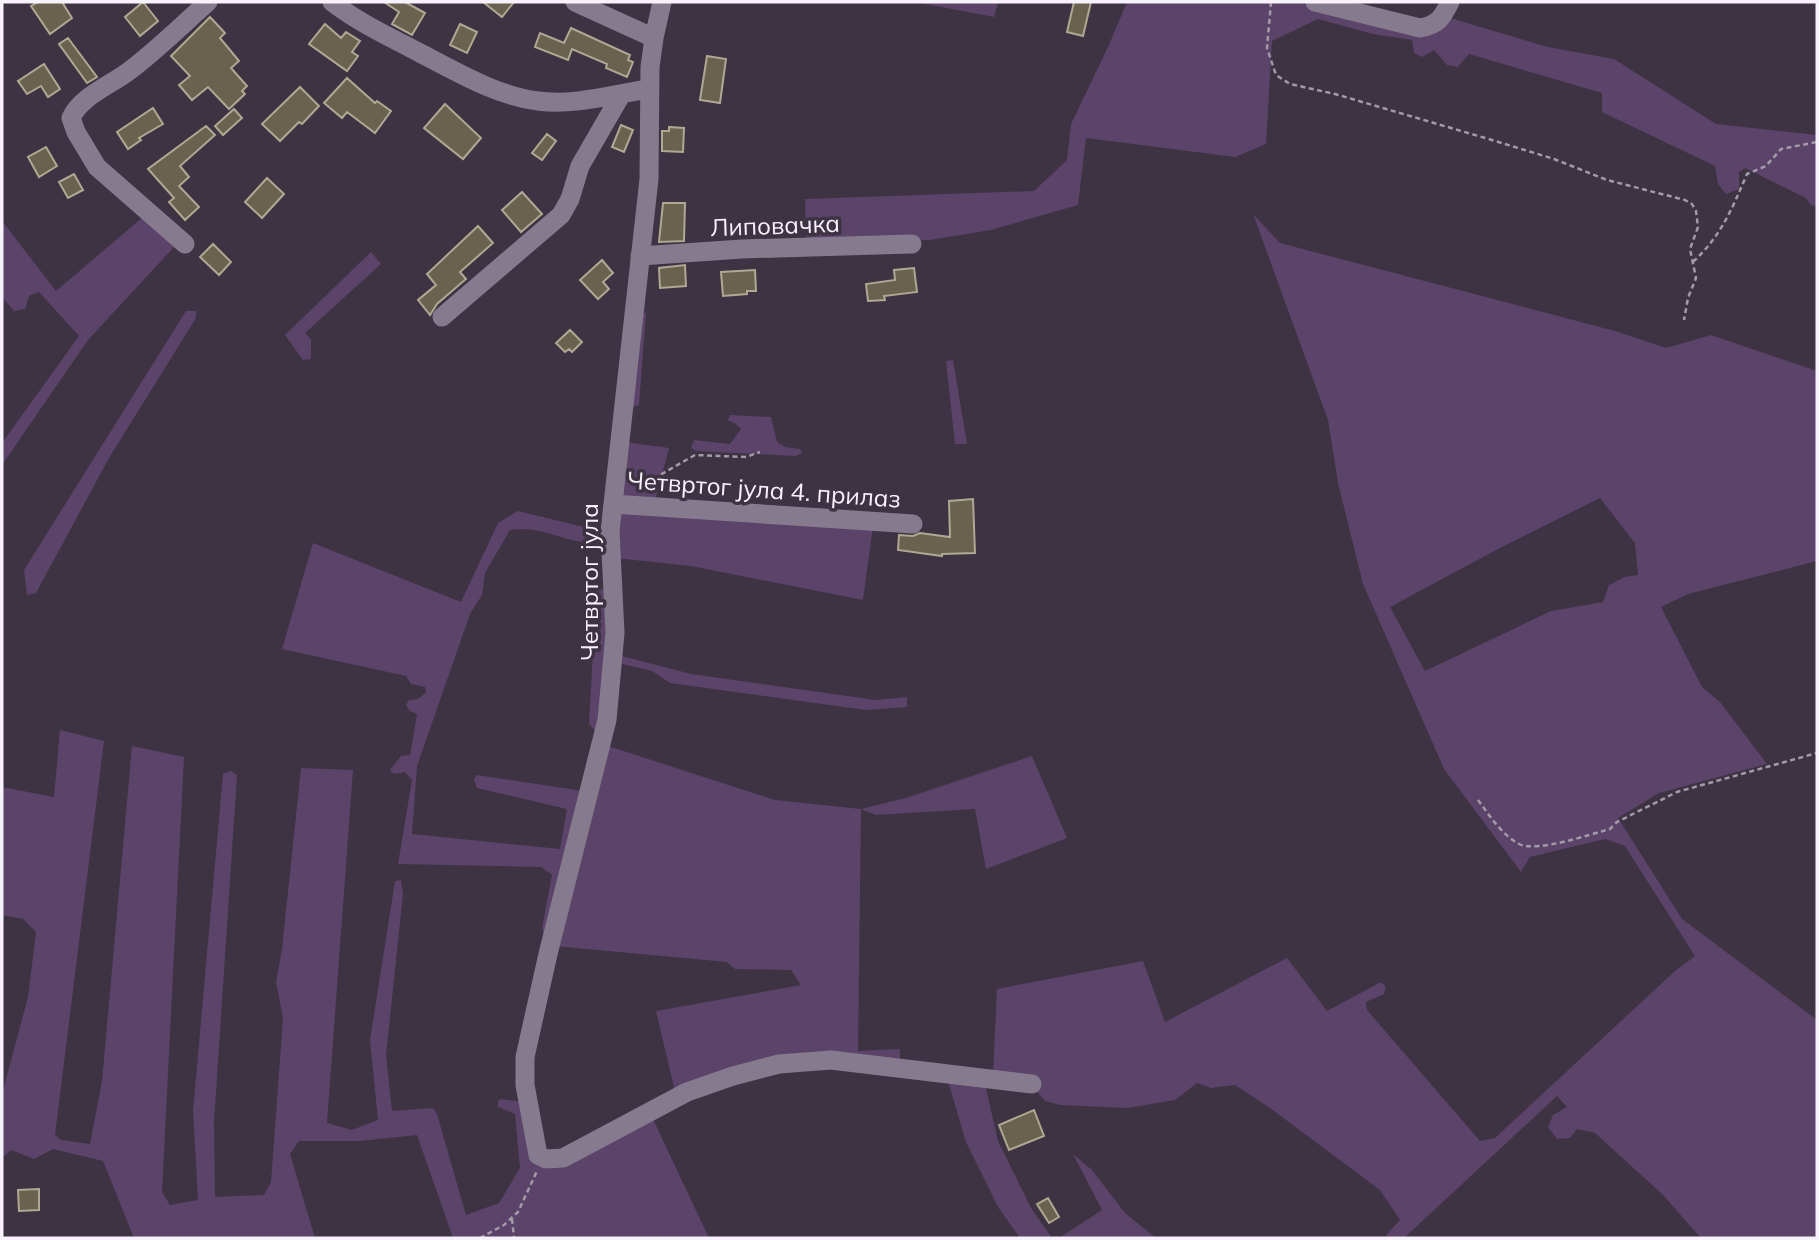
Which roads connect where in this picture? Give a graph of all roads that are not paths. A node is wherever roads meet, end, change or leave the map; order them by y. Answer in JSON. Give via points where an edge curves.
{"nodes":[{"id":1,"x":208,"y":2,"type":"edge"},
{"id":2,"x":332,"y":2,"type":"edge"},
{"id":3,"x":575,"y":2,"type":"edge"},
{"id":4,"x":662,"y":2,"type":"edge"},
{"id":5,"x":1315,"y":2,"type":"edge"},
{"id":6,"x":1450,"y":2,"type":"edge"},
{"id":7,"x":654,"y":38,"type":"junction"},
{"id":8,"x":649,"y":89,"type":"junction"},
{"id":9,"x":621,"y":95,"type":"junction"},
{"id":10,"x":185,"y":244,"type":"dead end"},
{"id":11,"x":912,"y":244,"type":"dead end"},
{"id":12,"x":640,"y":256,"type":"junction"},
{"id":13,"x":442,"y":317,"type":"dead end"},
{"id":14,"x":612,"y":504,"type":"junction"},
{"id":15,"x":913,"y":524,"type":"dead end"},
{"id":16,"x":1032,"y":1084,"type":"dead end"}],
"edges":[{"from":1,"to":10,"type":"street","via":[[139,63],[85,101],[71,118],[97,167]]},
{"from":2,"to":9,"type":"street","via":[[442,64],[515,96],[562,102]]},
{"from":3,"to":7,"type":"street"},
{"from":4,"to":7,"type":"street","name":"Четвртог јула"},
{"from":5,"to":6,"type":"street","via":[[1420,28],[1433,26]]},
{"from":7,"to":8,"type":"street","name":"Четвртог јула"},
{"from":8,"to":9,"type":"street"},
{"from":8,"to":12,"type":"street","name":"Четвртог јула","via":[[649,179]]},
{"from":9,"to":13,"type":"street","via":[[580,166],[561,215]]},
{"from":11,"to":12,"type":"street","name":"Липовачка"},
{"from":12,"to":14,"type":"street","name":"Четвртог јула"},
{"from":14,"to":15,"type":"street","name":"Четвртог јула 4. прилаз"},
{"from":14,"to":16,"type":"street","name":"Четвртог јула","via":[[615,633],[607,720],[525,1057],[525,1085],[538,1155],[563,1158],[687,1092],[779,1064],[831,1060]]}]}
